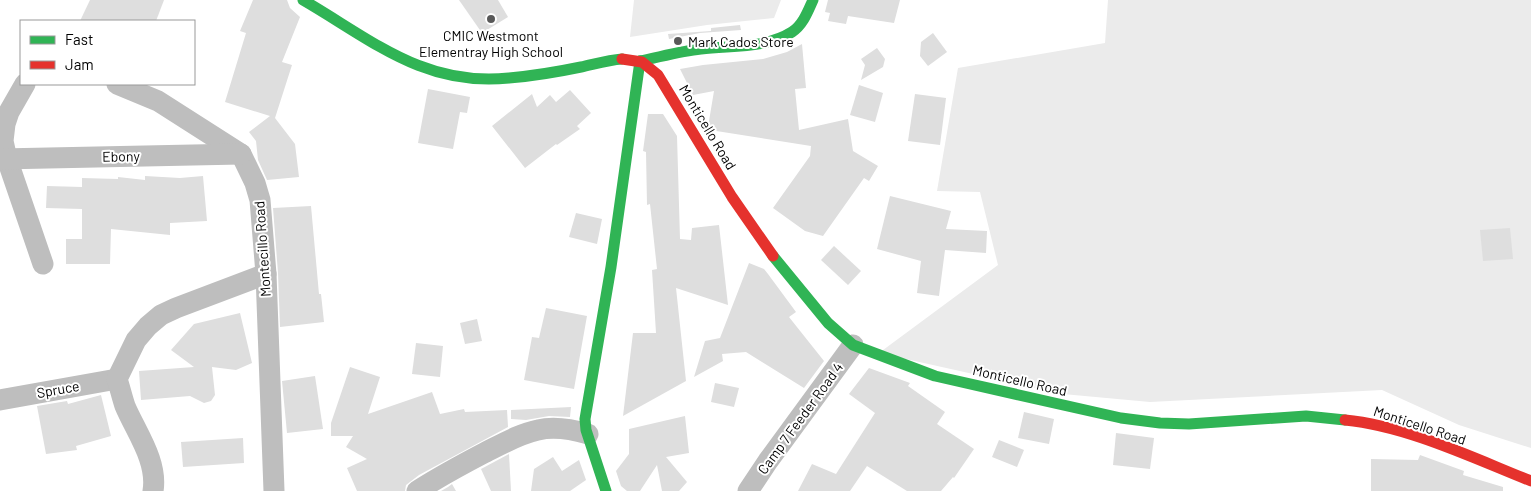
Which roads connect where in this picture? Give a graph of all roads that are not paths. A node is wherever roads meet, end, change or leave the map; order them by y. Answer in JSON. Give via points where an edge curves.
{"nodes":[{"id":1,"x":303,"y":0,"type":"edge"},
{"id":2,"x":813,"y":0,"type":"edge"},
{"id":3,"x":640,"y":61,"type":"junction"},
{"id":4,"x":24,"y":85,"type":"edge"},
{"id":5,"x":119,"y":85,"type":"edge"},
{"id":6,"x":241,"y":154,"type":"junction"},
{"id":7,"x":4,"y":159,"type":"edge"},
{"id":8,"x":43,"y":264,"type":"dead end"},
{"id":9,"x":266,"y":274,"type":"junction"},
{"id":10,"x":853,"y":344,"type":"junction"},
{"id":11,"x":117,"y":379,"type":"junction"},
{"id":12,"x":0,"y":400,"type":"edge"},
{"id":13,"x":588,"y":434,"type":"junction"},
{"id":14,"x":1531,"y":481,"type":"edge"},
{"id":15,"x":153,"y":491,"type":"edge"},
{"id":16,"x":274,"y":491,"type":"edge"},
{"id":17,"x":417,"y":491,"type":"edge"},
{"id":18,"x":606,"y":491,"type":"edge"},
{"id":19,"x":748,"y":491,"type":"edge"}],
"edges":[{"from":1,"to":3,"type":"main road","via":[[409,62],[447,75],[485,80],[620,59]]},
{"from":2,"to":3,"type":"main road","via":[[804,20],[783,37]]},
{"from":3,"to":10,"type":"main road","name":"Monticello Road","via":[[658,75],[732,197],[772,254],[828,323]]},
{"from":3,"to":13,"type":"main road","via":[[611,267],[585,420]]},
{"from":4,"to":7,"type":"street","via":[[8,112],[3,141]]},
{"from":5,"to":6,"type":"street","via":[[158,101]]},
{"from":6,"to":7,"type":"street","name":"Ebony"},
{"from":6,"to":9,"type":"street","name":"Montecillo Road","via":[[250,169],[260,200]]},
{"from":7,"to":8,"type":"street"},
{"from":9,"to":11,"type":"street","via":[[161,315],[136,340]]},
{"from":9,"to":16,"type":"street","name":"Montecillo Road"},
{"from":10,"to":14,"type":"main road","name":"Monticello Road","via":[[935,376],[1121,418],[1188,424],[1306,416],[1368,422]]},
{"from":10,"to":19,"type":"street","name":"Camp 7 Feeder Road 4"},
{"from":11,"to":12,"type":"street","name":"Spruce"},
{"from":11,"to":15,"type":"street","via":[[125,406],[145,448]]},
{"from":13,"to":17,"type":"street","via":[[563,428],[525,433]]},
{"from":13,"to":18,"type":"main road"}]}
